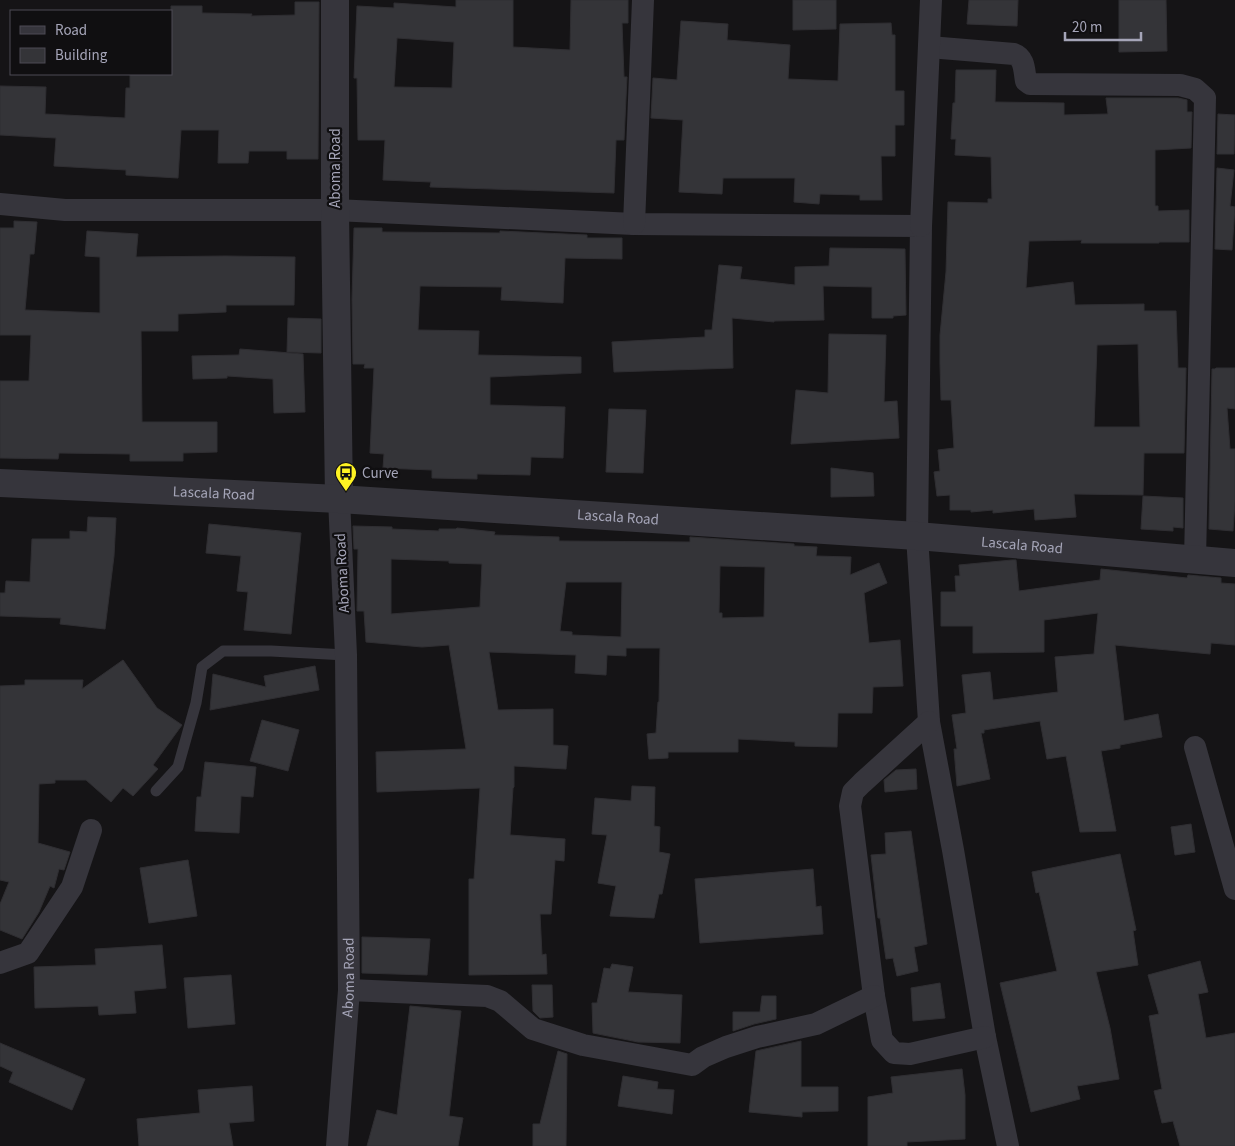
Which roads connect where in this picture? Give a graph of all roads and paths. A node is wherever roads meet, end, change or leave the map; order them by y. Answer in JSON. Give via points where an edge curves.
{"nodes":[{"id":1,"x":335,"y":0,"type":"edge"},
{"id":2,"x":643,"y":0,"type":"edge"},
{"id":3,"x":931,"y":0,"type":"edge"},
{"id":4,"x":929,"y":47,"type":"junction"},
{"id":5,"x":0,"y":204,"type":"edge"},
{"id":6,"x":335,"y":210,"type":"junction"},
{"id":7,"x":634,"y":224,"type":"junction"},
{"id":8,"x":921,"y":226,"type":"junction"},
{"id":9,"x":0,"y":484,"type":"edge"},
{"id":10,"x":339,"y":499,"type":"junction"},
{"id":11,"x":917,"y":536,"type":"junction"},
{"id":12,"x":1195,"y":560,"type":"junction"},
{"id":13,"x":1235,"y":563,"type":"edge"},
{"id":14,"x":346,"y":655,"type":"junction"},
{"id":15,"x":929,"y":722,"type":"junction"},
{"id":16,"x":1195,"y":747,"type":"dead end"},
{"id":17,"x":156,"y":791,"type":"dead end"},
{"id":18,"x":91,"y":830,"type":"dead end"},
{"id":19,"x":1235,"y":889,"type":"edge"},
{"id":20,"x":0,"y":963,"type":"edge"},
{"id":21,"x":349,"y":990,"type":"junction"},
{"id":22,"x":874,"y":996,"type":"junction"},
{"id":23,"x":985,"y":1037,"type":"junction"},
{"id":24,"x":337,"y":1146,"type":"edge"},
{"id":25,"x":1008,"y":1146,"type":"edge"}],
"edges":[{"from":1,"to":6,"type":"street","name":"Aboma Road"},
{"from":2,"to":7,"type":"street"},
{"from":3,"to":4,"type":"street"},
{"from":4,"to":8,"type":"street"},
{"from":4,"to":12,"type":"street","via":[[1014,54],[1022,59],[1026,81],[1030,84],[1180,85],[1195,89],[1205,98]]},
{"from":5,"to":6,"type":"street","via":[[64,210]]},
{"from":6,"to":7,"type":"street"},
{"from":6,"to":10,"type":"street","name":"Aboma Road"},
{"from":7,"to":8,"type":"street"},
{"from":8,"to":11,"type":"street"},
{"from":9,"to":10,"type":"street","name":"Lascala Road"},
{"from":10,"to":11,"type":"street","name":"Lascala Road"},
{"from":10,"to":14,"type":"street","name":"Aboma Road"},
{"from":11,"to":12,"type":"street","name":"Lascala Road"},
{"from":11,"to":15,"type":"street"},
{"from":12,"to":13,"type":"street","name":"Lascala Road"},
{"from":14,"to":17,"type":"lane","via":[[224,651],[202,667],[178,767]]},
{"from":14,"to":21,"type":"street","name":"Aboma Road"},
{"from":15,"to":22,"type":"street","via":[[853,792],[850,806]]},
{"from":15,"to":23,"type":"street"},
{"from":16,"to":19,"type":"street"},
{"from":18,"to":20,"type":"street","via":[[72,886],[28,953]]},
{"from":21,"to":22,"type":"street","via":[[487,996],[500,1001],[533,1029],[582,1044],[692,1065],[726,1047],[816,1024]]},
{"from":21,"to":24,"type":"street","name":"Aboma Road"},
{"from":22,"to":23,"type":"street","via":[[882,1040],[894,1053],[910,1054]]},
{"from":23,"to":25,"type":"street"}]}
